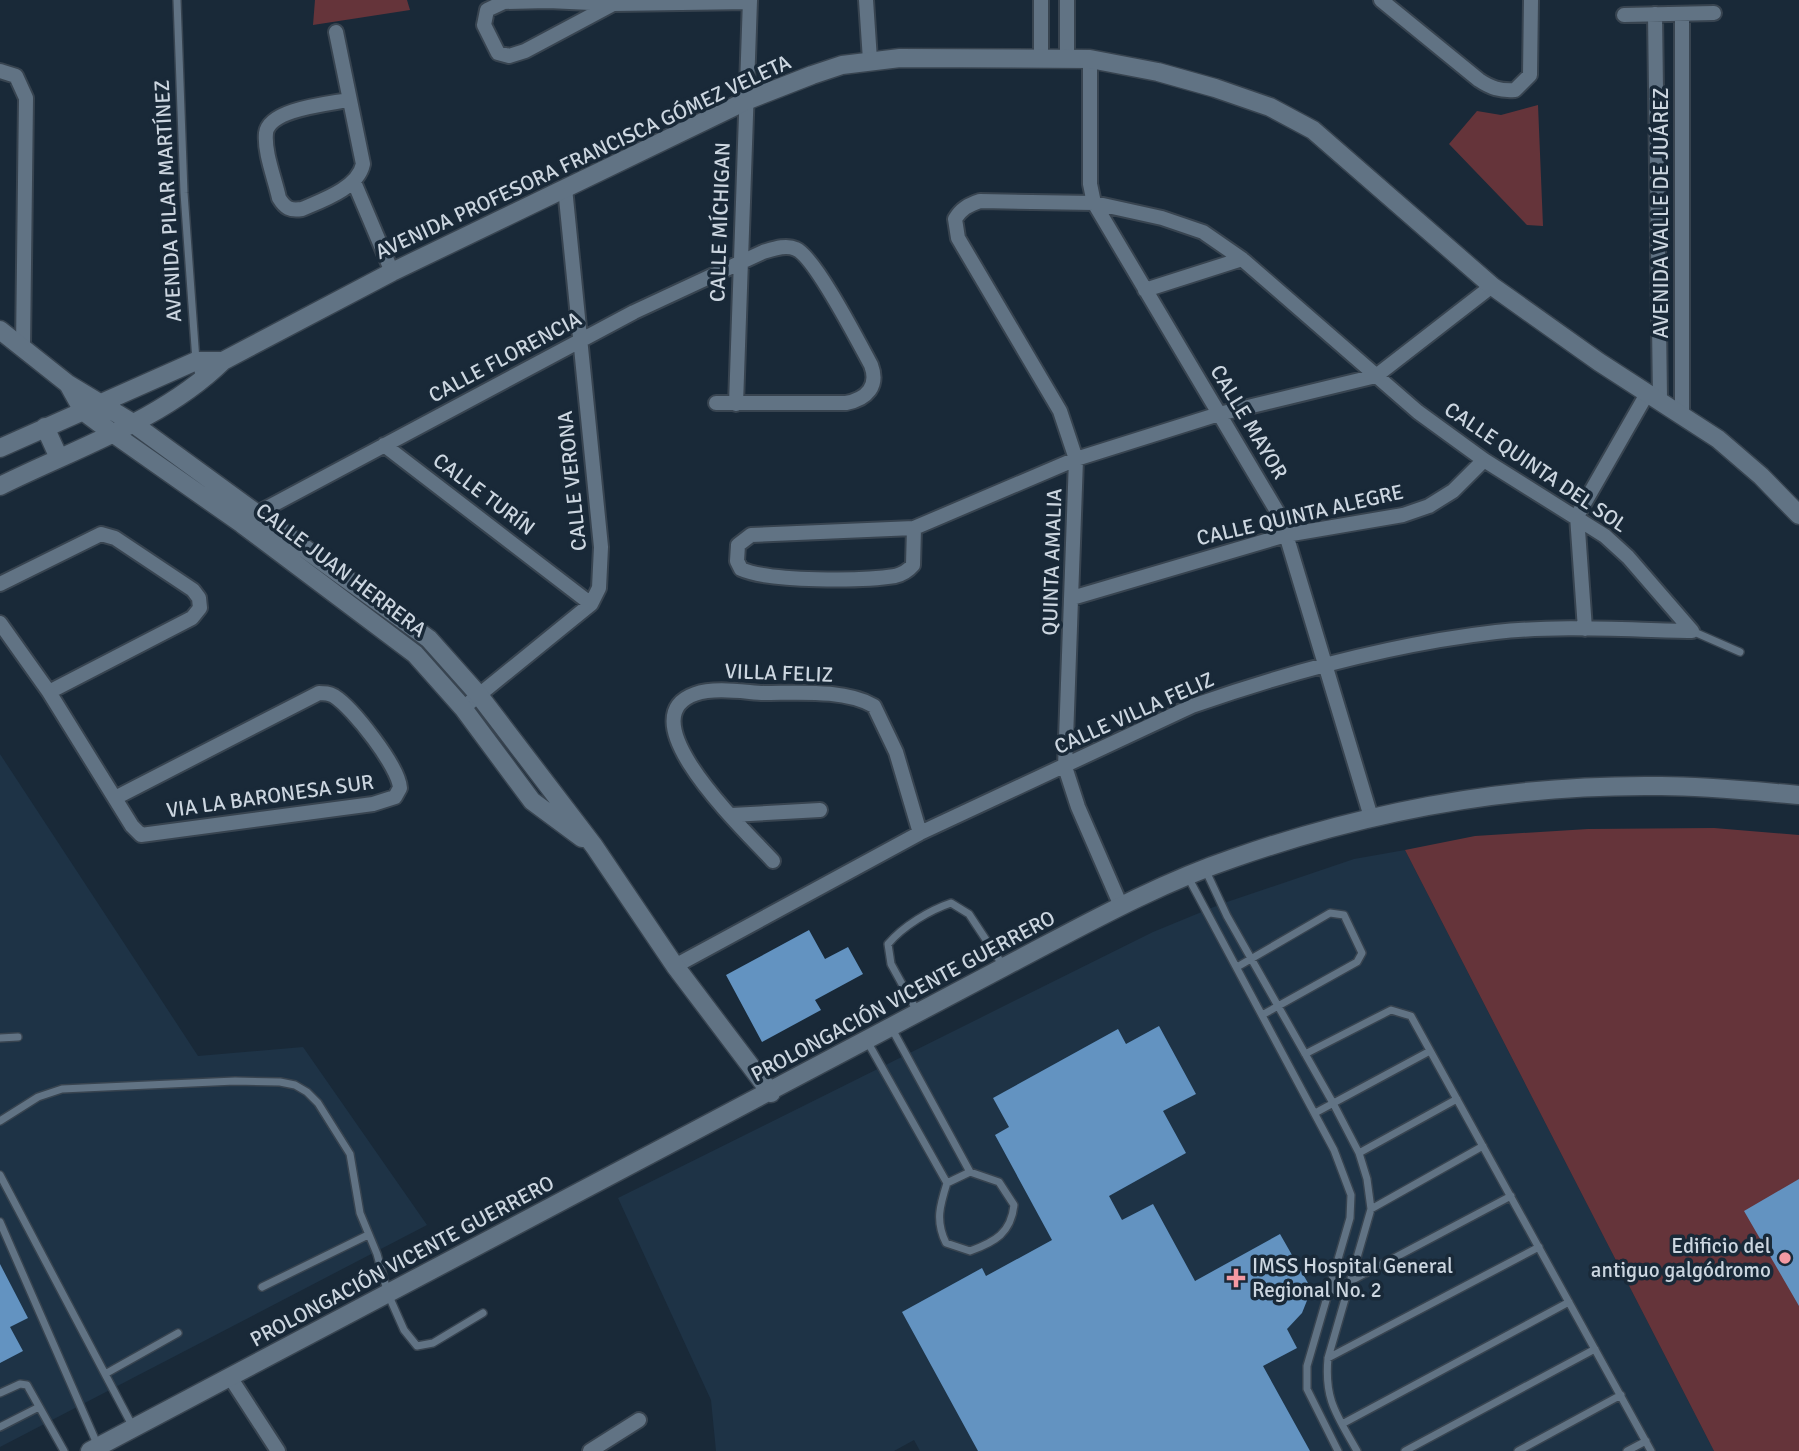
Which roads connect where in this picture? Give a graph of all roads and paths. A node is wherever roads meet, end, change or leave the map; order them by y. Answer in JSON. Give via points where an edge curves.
{"nodes":[{"id":1,"x":177,"y":0,"type":"edge"},
{"id":2,"x":866,"y":0,"type":"edge"},
{"id":3,"x":1041,"y":0,"type":"edge"},
{"id":4,"x":1067,"y":0,"type":"edge"},
{"id":5,"x":1381,"y":0,"type":"edge"},
{"id":6,"x":1531,"y":0,"type":"edge"},
{"id":7,"x":750,"y":1,"type":"edge"},
{"id":8,"x":613,"y":4,"type":"junction"},
{"id":9,"x":1397,"y":5,"type":"edge"},
{"id":10,"x":1714,"y":13,"type":"dead end"},
{"id":11,"x":1655,"y":14,"type":"junction"},
{"id":12,"x":1682,"y":14,"type":"junction"},
{"id":13,"x":1624,"y":15,"type":"dead end"},
{"id":14,"x":337,"y":33,"type":"dead end"},
{"id":15,"x":1041,"y":57,"type":"junction"},
{"id":16,"x":1067,"y":58,"type":"junction"},
{"id":17,"x":1090,"y":59,"type":"junction"},
{"id":18,"x":870,"y":60,"type":"junction"},
{"id":19,"x":0,"y":71,"type":"edge"},
{"id":20,"x":348,"y":100,"type":"junction"},
{"id":21,"x":748,"y":100,"type":"junction"},
{"id":22,"x":354,"y":182,"type":"junction"},
{"id":23,"x":565,"y":188,"type":"junction"},
{"id":24,"x":1094,"y":203,"type":"junction"},
{"id":25,"x":958,"y":238,"type":"joint"},
{"id":26,"x":1242,"y":259,"type":"junction"},
{"id":27,"x":740,"y":264,"type":"junction"},
{"id":28,"x":392,"y":272,"type":"junction"},
{"id":29,"x":1492,"y":286,"type":"junction"},
{"id":30,"x":1145,"y":290,"type":"junction"},
{"id":31,"x":0,"y":330,"type":"edge"},
{"id":32,"x":580,"y":342,"type":"junction"},
{"id":33,"x":23,"y":348,"type":"junction"},
{"id":34,"x":196,"y":361,"type":"junction"},
{"id":35,"x":223,"y":361,"type":"junction"},
{"id":36,"x":1376,"y":376,"type":"junction"},
{"id":37,"x":201,"y":382,"type":"junction"},
{"id":38,"x":1654,"y":396,"type":"junction"},
{"id":39,"x":716,"y":403,"type":"dead end"},
{"id":40,"x":736,"y":404,"type":"junction"},
{"id":41,"x":91,"y":407,"type":"junction"},
{"id":42,"x":1682,"y":413,"type":"junction"},
{"id":43,"x":1219,"y":414,"type":"junction"},
{"id":44,"x":131,"y":422,"type":"junction"},
{"id":45,"x":45,"y":427,"type":"junction"},
{"id":46,"x":111,"y":432,"type":"junction"},
{"id":47,"x":384,"y":445,"type":"junction"},
{"id":48,"x":0,"y":448,"type":"edge"},
{"id":49,"x":59,"y":458,"type":"junction"},
{"id":50,"x":1076,"y":459,"type":"junction"},
{"id":51,"x":1484,"y":460,"type":"junction"},
{"id":52,"x":0,"y":486,"type":"edge"},
{"id":53,"x":1799,"y":515,"type":"edge"},
{"id":54,"x":1577,"y":516,"type":"junction"},
{"id":55,"x":249,"y":518,"type":"junction"},
{"id":56,"x":914,"y":528,"type":"junction"},
{"id":57,"x":1286,"y":535,"type":"junction"},
{"id":58,"x":0,"y":584,"type":"edge"},
{"id":59,"x":1072,"y":598,"type":"junction"},
{"id":60,"x":591,"y":604,"type":"junction"},
{"id":61,"x":0,"y":623,"type":"edge"},
{"id":62,"x":1585,"y":629,"type":"junction"},
{"id":63,"x":1696,"y":633,"type":"junction"},
{"id":64,"x":1740,"y":652,"type":"dead end"},
{"id":65,"x":1326,"y":666,"type":"junction"},
{"id":66,"x":48,"y":691,"type":"junction"},
{"id":67,"x":478,"y":694,"type":"junction"},
{"id":68,"x":463,"y":708,"type":"junction"},
{"id":69,"x":1065,"y":767,"type":"junction"},
{"id":70,"x":1799,"y":795,"type":"edge"},
{"id":71,"x":115,"y":798,"type":"junction"},
{"id":72,"x":820,"y":810,"type":"dead end"},
{"id":73,"x":732,"y":815,"type":"junction"},
{"id":74,"x":1371,"y":817,"type":"junction"},
{"id":75,"x":920,"y":834,"type":"junction"},
{"id":76,"x":593,"y":846,"type":"junction"},
{"id":77,"x":773,"y":861,"type":"dead end"},
{"id":78,"x":1196,"y":873,"type":"junction"},
{"id":79,"x":1121,"y":906,"type":"junction"},
{"id":80,"x":1251,"y":958,"type":"junction"},
{"id":81,"x":675,"y":966,"type":"junction"},
{"id":82,"x":1004,"y":967,"type":"junction"},
{"id":83,"x":1237,"y":967,"type":"junction"},
{"id":84,"x":1278,"y":1006,"type":"junction"},
{"id":85,"x":918,"y":1013,"type":"junction"},
{"id":86,"x":1262,"y":1015,"type":"junction"},
{"id":87,"x":891,"y":1028,"type":"junction"},
{"id":88,"x":18,"y":1037,"type":"dead end"},
{"id":89,"x":0,"y":1038,"type":"edge"},
{"id":90,"x":867,"y":1041,"type":"junction"},
{"id":91,"x":1430,"y":1051,"type":"junction"},
{"id":92,"x":1306,"y":1054,"type":"junction"},
{"id":93,"x":771,"y":1093,"type":"junction"},
{"id":94,"x":1457,"y":1099,"type":"junction"},
{"id":95,"x":1334,"y":1103,"type":"junction"},
{"id":96,"x":1315,"y":1113,"type":"junction"},
{"id":97,"x":0,"y":1121,"type":"edge"},
{"id":98,"x":1483,"y":1146,"type":"junction"},
{"id":99,"x":1359,"y":1153,"type":"junction"},
{"id":100,"x":971,"y":1172,"type":"junction"},
{"id":101,"x":0,"y":1175,"type":"edge"},
{"id":102,"x":947,"y":1183,"type":"junction"},
{"id":103,"x":1511,"y":1196,"type":"junction"},
{"id":104,"x":1371,"y":1209,"type":"junction"},
{"id":105,"x":0,"y":1222,"type":"edge"},
{"id":106,"x":368,"y":1235,"type":"junction"},
{"id":107,"x":1539,"y":1247,"type":"junction"},
{"id":108,"x":1351,"y":1281,"type":"junction"},
{"id":109,"x":262,"y":1287,"type":"dead end"},
{"id":110,"x":1328,"y":1293,"type":"junction"},
{"id":111,"x":388,"y":1294,"type":"junction"},
{"id":112,"x":1569,"y":1302,"type":"junction"},
{"id":113,"x":483,"y":1313,"type":"dead end"},
{"id":114,"x":178,"y":1333,"type":"dead end"},
{"id":115,"x":1595,"y":1349,"type":"junction"},
{"id":116,"x":1328,"y":1358,"type":"junction"},
{"id":117,"x":105,"y":1374,"type":"junction"},
{"id":118,"x":230,"y":1377,"type":"junction"},
{"id":119,"x":0,"y":1394,"type":"edge"},
{"id":120,"x":1621,"y":1395,"type":"junction"},
{"id":121,"x":39,"y":1407,"type":"junction"},
{"id":122,"x":639,"y":1420,"type":"dead end"},
{"id":123,"x":1342,"y":1424,"type":"junction"},
{"id":124,"x":0,"y":1427,"type":"edge"},
{"id":125,"x":134,"y":1427,"type":"junction"},
{"id":126,"x":1646,"y":1441,"type":"junction"},
{"id":127,"x":118,"y":1444,"type":"edge"},
{"id":128,"x":94,"y":1449,"type":"edge"},
{"id":129,"x":64,"y":1451,"type":"edge"},
{"id":130,"x":278,"y":1451,"type":"edge"},
{"id":131,"x":590,"y":1451,"type":"edge"},
{"id":132,"x":1338,"y":1451,"type":"edge"},
{"id":133,"x":1357,"y":1451,"type":"edge"},
{"id":134,"x":1405,"y":1451,"type":"edge"},
{"id":135,"x":1518,"y":1451,"type":"edge"},
{"id":136,"x":1628,"y":1451,"type":"edge"},
{"id":137,"x":1651,"y":1451,"type":"edge"}],
"edges":[{"from":1,"to":34,"type":"lane","name":"AVENIDA PILAR MARTÍNEZ"},
{"from":2,"to":18,"type":"street"},
{"from":3,"to":15,"type":"street"},
{"from":4,"to":16,"type":"street"},
{"from":5,"to":9,"type":"street"},
{"from":6,"to":9,"type":"street","via":[[1530,75],[1515,90],[1490,88]]},
{"from":7,"to":8,"type":"street"},
{"from":7,"to":21,"type":"street","name":"CALLE MÍCHIGAN"},
{"from":8,"to":8,"type":"street","via":[[504,2],[487,10],[483,20],[498,54],[509,56]]},
{"from":10,"to":12,"type":"street"},
{"from":11,"to":12,"type":"street"},
{"from":11,"to":13,"type":"street"},
{"from":11,"to":38,"type":"street","name":"AVENIDA VALLE DE JUÁREZ"},
{"from":12,"to":42,"type":"street","name":"AVENIDA VALLE DE JUÁREZ"},
{"from":14,"to":20,"type":"street"},
{"from":15,"to":16,"type":"street","name":"AVENIDA PROFESORA FRANCISCA GÓMEZ VELETA"},
{"from":15,"to":18,"type":"street","name":"AVENIDA PROFESORA FRANCISCA GÓMEZ VELETA"},
{"from":16,"to":17,"type":"street","name":"AVENIDA PROFESORA FRANCISCA GÓMEZ VELETA"},
{"from":17,"to":24,"type":"street","name":"CALLE MAYOR"},
{"from":17,"to":29,"type":"street","name":"AVENIDA PROFESORA FRANCISCA GÓMEZ VELETA","via":[[1192,82],[1295,119],[1333,144]]},
{"from":18,"to":21,"type":"street","name":"AVENIDA PROFESORA FRANCISCA GÓMEZ VELETA","via":[[842,65]]},
{"from":19,"to":33,"type":"street","via":[[16,76],[26,98]]},
{"from":20,"to":22,"type":"street","via":[[363,164]]},
{"from":20,"to":22,"type":"street","via":[[277,117],[266,134],[279,198],[293,211]]},
{"from":21,"to":23,"type":"street","name":"AVENIDA PROFESORA FRANCISCA GÓMEZ VELETA"},
{"from":21,"to":27,"type":"street","name":"CALLE MÍCHIGAN"},
{"from":22,"to":28,"type":"street"},
{"from":23,"to":28,"type":"street","name":"AVENIDA PROFESORA FRANCISCA GÓMEZ VELETA"},
{"from":23,"to":32,"type":"street","name":"CALLE VERONA"},
{"from":24,"to":25,"type":"street","name":"CALLE QUINTA DEL SOL","via":[[980,201],[960,210],[955,219]]},
{"from":24,"to":26,"type":"street","name":"CALLE QUINTA DEL SOL","via":[[1203,232]]},
{"from":24,"to":30,"type":"street","name":"CALLE MAYOR"},
{"from":25,"to":50,"type":"street","name":"QUINTA AMALIA","via":[[1060,411]]},
{"from":26,"to":30,"type":"street"},
{"from":26,"to":36,"type":"street","name":"CALLE QUINTA DEL SOL"},
{"from":27,"to":32,"type":"street","name":"CALLE FLORENCIA"},
{"from":27,"to":40,"type":"street","name":"CALLE MÍCHIGAN"},
{"from":27,"to":40,"type":"street","name":"CALLE FLORENCIA","via":[[771,250],[796,249],[811,264],[871,365],[875,380],[862,398],[846,404]]},
{"from":28,"to":35,"type":"street","name":"AVENIDA PROFESORA FRANCISCA GÓMEZ VELETA"},
{"from":29,"to":36,"type":"street"},
{"from":29,"to":38,"type":"street","name":"AVENIDA PROFESORA FRANCISCA GÓMEZ VELETA"},
{"from":30,"to":43,"type":"street","name":"CALLE MAYOR"},
{"from":31,"to":33,"type":"street","name":"CALLE JUAN HERRERA"},
{"from":32,"to":47,"type":"street","name":"CALLE FLORENCIA"},
{"from":32,"to":60,"type":"street","name":"CALLE VERONA","via":[[601,547],[599,588]]},
{"from":33,"to":41,"type":"street","name":"CALLE JUAN HERRERA"},
{"from":34,"to":35,"type":"street","name":"AVENIDA PROFESORA FRANCISCA GÓMEZ VELETA"},
{"from":34,"to":37,"type":"lane","name":"AVENIDA PILAR MARTÍNEZ"},
{"from":34,"to":41,"type":"street","name":"AVENIDA PROFESORA FRANCISCA GÓMEZ VELETA"},
{"from":35,"to":37,"type":"street","name":"AVENIDA PROFESORA FRANCISCA GÓMEZ VELETA"},
{"from":36,"to":43,"type":"street"},
{"from":36,"to":51,"type":"street","name":"CALLE QUINTA DEL SOL"},
{"from":37,"to":44,"type":"street","name":"AVENIDA PROFESORA FRANCISCA GÓMEZ VELETA"},
{"from":38,"to":42,"type":"street","name":"AVENIDA PROFESORA FRANCISCA GÓMEZ VELETA"},
{"from":38,"to":54,"type":"street"},
{"from":39,"to":40,"type":"street"},
{"from":41,"to":44,"type":"street","name":"CALLE JUAN HERRERA"},
{"from":41,"to":45,"type":"street","name":"AVENIDA PROFESORA FRANCISCA GÓMEZ VELETA"},
{"from":41,"to":46,"type":"street","name":"CALLE JUAN HERRERA"},
{"from":42,"to":53,"type":"street","name":"AVENIDA PROFESORA FRANCISCA GÓMEZ VELETA","via":[[1744,460]]},
{"from":43,"to":50,"type":"street"},
{"from":43,"to":57,"type":"street","name":"CALLE MAYOR","via":[[1274,504]]},
{"from":44,"to":46,"type":"street","name":"AVENIDA PROFESORA FRANCISCA GÓMEZ VELETA"},
{"from":44,"to":55,"type":"street","name":"CALLE JUAN HERRERA"},
{"from":45,"to":48,"type":"street","name":"AVENIDA PROFESORA FRANCISCA GÓMEZ VELETA"},
{"from":45,"to":49,"type":"street"},
{"from":46,"to":49,"type":"street","name":"AVENIDA PROFESORA FRANCISCA GÓMEZ VELETA"},
{"from":46,"to":55,"type":"street","name":"CALLE JUAN HERRERA"},
{"from":47,"to":55,"type":"street","name":"CALLE FLORENCIA"},
{"from":47,"to":60,"type":"street","name":"CALLE TURÍN"},
{"from":49,"to":52,"type":"street","name":"AVENIDA PROFESORA FRANCISCA GÓMEZ VELETA"},
{"from":50,"to":56,"type":"street"},
{"from":50,"to":59,"type":"street","name":"QUINTA AMALIA"},
{"from":51,"to":54,"type":"street","name":"CALLE QUINTA DEL SOL"},
{"from":51,"to":57,"type":"street","name":"CALLE QUINTA ALEGRE","via":[[1453,491],[1429,506],[1403,515]]},
{"from":54,"to":62,"type":"street"},
{"from":54,"to":63,"type":"street","name":"CALLE QUINTA DEL SOL","via":[[1628,557]]},
{"from":55,"to":67,"type":"street","name":"CALLE JUAN HERRERA","via":[[412,625]]},
{"from":55,"to":68,"type":"street","name":"CALLE JUAN HERRERA","via":[[400,640]]},
{"from":56,"to":56,"type":"street","via":[[751,535],[738,545],[737,561],[741,569],[752,573],[810,578],[894,576],[913,565]]},
{"from":57,"to":59,"type":"street","name":"CALLE QUINTA ALEGRE"},
{"from":57,"to":65,"type":"street","name":"CALLE MAYOR"},
{"from":58,"to":66,"type":"street","via":[[101,534],[115,538],[193,590],[201,603],[192,618]]},
{"from":59,"to":69,"type":"street","name":"QUINTA AMALIA"},
{"from":60,"to":67,"type":"street"},
{"from":61,"to":66,"type":"street"},
{"from":62,"to":63,"type":"street","name":"CALLE VILLA FELIZ"},
{"from":62,"to":65,"type":"street","name":"CALLE VILLA FELIZ","via":[[1497,632]]},
{"from":63,"to":64,"type":"lane"},
{"from":65,"to":69,"type":"street","name":"CALLE VILLA FELIZ","via":[[1192,706]]},
{"from":65,"to":74,"type":"street","name":"CALLE MAYOR"},
{"from":66,"to":71,"type":"street"},
{"from":67,"to":68,"type":"street"},
{"from":67,"to":76,"type":"street","name":"CALLE JUAN HERRERA"},
{"from":68,"to":76,"type":"street","name":"CALLE JUAN HERRERA","via":[[531,801]]},
{"from":69,"to":75,"type":"street","name":"CALLE VILLA FELIZ"},
{"from":69,"to":79,"type":"street","name":"QUINTA AMALIA"},
{"from":70,"to":74,"type":"street","name":"PROLONGACIÓN VICENTE GUERRERO","via":[[1693,786],[1574,788]]},
{"from":71,"to":71,"type":"street","name":"VIA LA BARONESA SUR","via":[[311,696],[328,693],[343,704],[400,780],[395,796],[373,804],[141,835]]},
{"from":72,"to":73,"type":"street"},
{"from":73,"to":75,"type":"street","name":"VILLA FELIZ","via":[[679,748],[673,724],[677,707],[686,698],[706,692],[852,697],[881,714]]},
{"from":73,"to":77,"type":"street","name":"VILLA FELIZ"},
{"from":74,"to":78,"type":"street","name":"PROLONGACIÓN VICENTE GUERRERO"},
{"from":75,"to":81,"type":"street","name":"CALLE VILLA FELIZ"},
{"from":76,"to":81,"type":"street","name":"CALLE JUAN HERRERA"},
{"from":78,"to":79,"type":"street","name":"PROLONGACIÓN VICENTE GUERRERO"},
{"from":78,"to":80,"type":"lane"},
{"from":78,"to":83,"type":"lane"},
{"from":79,"to":82,"type":"street","name":"PROLONGACIÓN VICENTE GUERRERO"},
{"from":80,"to":83,"type":"lane"},
{"from":80,"to":84,"type":"lane"},
{"from":80,"to":84,"type":"lane","via":[[1330,913],[1344,915],[1360,942],[1363,953],[1357,962]]},
{"from":81,"to":93,"type":"street","name":"CALLE JUAN HERRERA"},
{"from":82,"to":85,"type":"street","name":"PROLONGACIÓN VICENTE GUERRERO"},
{"from":82,"to":85,"type":"lane","via":[[969,914],[951,903],[942,906],[888,944],[891,964]]},
{"from":83,"to":86,"type":"lane"},
{"from":84,"to":86,"type":"lane"},
{"from":84,"to":92,"type":"lane"},
{"from":85,"to":87,"type":"street","name":"PROLONGACIÓN VICENTE GUERRERO"},
{"from":86,"to":96,"type":"lane"},
{"from":87,"to":90,"type":"street","name":"PROLONGACIÓN VICENTE GUERRERO"},
{"from":87,"to":100,"type":"lane"},
{"from":88,"to":89,"type":"lane"},
{"from":90,"to":93,"type":"street","name":"PROLONGACIÓN VICENTE GUERRERO"},
{"from":90,"to":102,"type":"lane"},
{"from":91,"to":92,"type":"lane","via":[[1411,1016],[1391,1010]]},
{"from":91,"to":94,"type":"lane"},
{"from":91,"to":95,"type":"lane"},
{"from":92,"to":95,"type":"lane"},
{"from":93,"to":111,"type":"street","name":"PROLONGACIÓN VICENTE GUERRERO"},
{"from":94,"to":98,"type":"lane"},
{"from":94,"to":99,"type":"lane"},
{"from":95,"to":96,"type":"lane"},
{"from":95,"to":99,"type":"lane"},
{"from":96,"to":110,"type":"lane","via":[[1351,1195],[1350,1218]]},
{"from":97,"to":106,"type":"lane","via":[[62,1088],[235,1081],[295,1085],[318,1104],[350,1154]]},
{"from":98,"to":103,"type":"lane"},
{"from":98,"to":104,"type":"lane"},
{"from":99,"to":104,"type":"lane"},
{"from":100,"to":102,"type":"lane"},
{"from":100,"to":102,"type":"lane","via":[[999,1182],[1014,1205],[1007,1230],[994,1242],[970,1251],[946,1242],[939,1229],[939,1212]]},
{"from":101,"to":117,"type":"lane"},
{"from":103,"to":107,"type":"lane"},
{"from":103,"to":108,"type":"lane"},
{"from":104,"to":108,"type":"lane"},
{"from":105,"to":128,"type":"lane"},
{"from":106,"to":109,"type":"lane"},
{"from":106,"to":111,"type":"lane"},
{"from":107,"to":112,"type":"lane"},
{"from":107,"to":116,"type":"lane"},
{"from":108,"to":110,"type":"lane"},
{"from":108,"to":116,"type":"lane"},
{"from":110,"to":132,"type":"lane","via":[[1307,1366],[1307,1389]]},
{"from":111,"to":113,"type":"lane","via":[[416,1346],[433,1343]]},
{"from":111,"to":118,"type":"street","name":"PROLONGACIÓN VICENTE GUERRERO"},
{"from":112,"to":115,"type":"lane"},
{"from":112,"to":123,"type":"lane"},
{"from":114,"to":117,"type":"lane"},
{"from":115,"to":120,"type":"lane"},
{"from":115,"to":134,"type":"lane"},
{"from":116,"to":123,"type":"lane","via":[[1328,1398]]},
{"from":117,"to":125,"type":"lane"},
{"from":118,"to":125,"type":"street","name":"PROLONGACIÓN VICENTE GUERRERO"},
{"from":118,"to":130,"type":"street"},
{"from":119,"to":121,"type":"lane","via":[[23,1384]]},
{"from":120,"to":126,"type":"lane"},
{"from":120,"to":135,"type":"lane"},
{"from":121,"to":124,"type":"lane"},
{"from":121,"to":129,"type":"lane"},
{"from":122,"to":131,"type":"street"},
{"from":123,"to":133,"type":"lane"},
{"from":125,"to":127,"type":"street","name":"PROLONGACIÓN VICENTE GUERRERO"},
{"from":126,"to":136,"type":"lane"},
{"from":126,"to":137,"type":"lane"},
{"from":127,"to":128,"type":"street","name":"PROLONGACIÓN VICENTE GUERRERO"}]}
